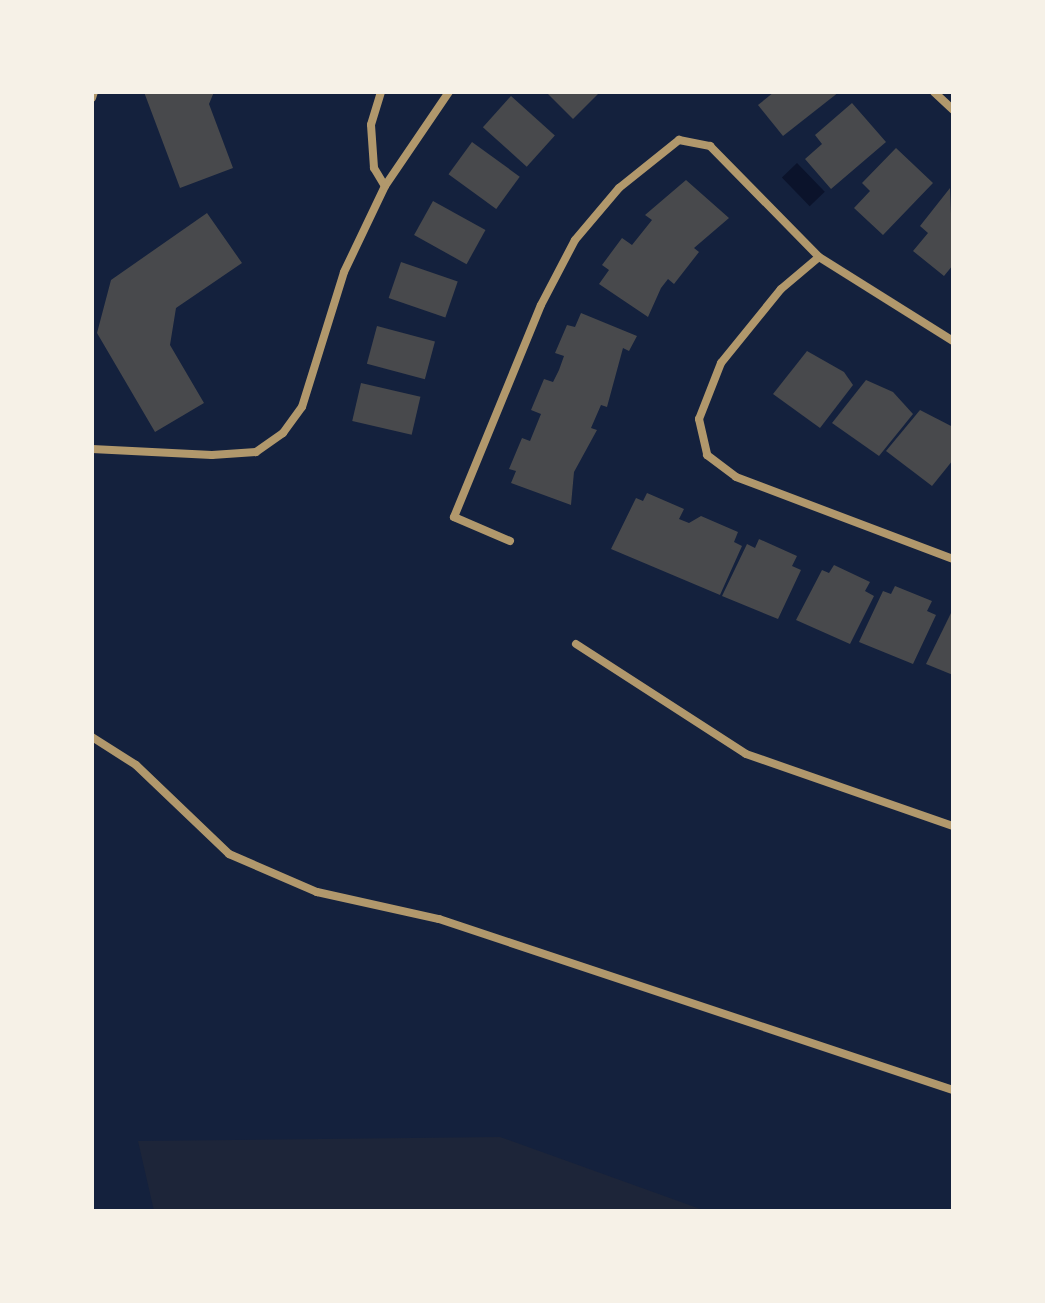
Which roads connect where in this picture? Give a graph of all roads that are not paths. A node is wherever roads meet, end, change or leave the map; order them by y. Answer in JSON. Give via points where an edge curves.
{"nodes":[{"id":1,"x":94,"y":92,"type":"edge"},
{"id":2,"x":381,"y":92,"type":"edge"},
{"id":3,"x":449,"y":92,"type":"edge"},
{"id":4,"x":934,"y":92,"type":"edge"},
{"id":5,"x":92,"y":98,"type":"edge"},
{"id":6,"x":953,"y":110,"type":"edge"},
{"id":7,"x":385,"y":186,"type":"junction"},
{"id":8,"x":819,"y":257,"type":"junction"},
{"id":9,"x":953,"y":341,"type":"edge"},
{"id":10,"x":92,"y":449,"type":"edge"},
{"id":11,"x":510,"y":541,"type":"dead end"},
{"id":12,"x":953,"y":559,"type":"edge"},
{"id":13,"x":576,"y":644,"type":"dead end"},
{"id":14,"x":92,"y":737,"type":"edge"},
{"id":15,"x":953,"y":826,"type":"edge"},
{"id":16,"x":953,"y":1090,"type":"edge"}],
"edges":[{"from":1,"to":5,"type":"street"},
{"from":2,"to":7,"type":"street","via":[[371,125],[374,168]]},
{"from":3,"to":7,"type":"street"},
{"from":4,"to":6,"type":"street"},
{"from":7,"to":10,"type":"street","via":[[344,272],[302,407],[283,433],[256,452]]},
{"from":8,"to":9,"type":"street"},
{"from":8,"to":11,"type":"street","via":[[710,146],[679,140],[619,188],[575,240],[541,305],[454,517]]},
{"from":8,"to":12,"type":"street","via":[[781,289],[721,363],[699,419],[707,455],[736,477]]},
{"from":13,"to":15,"type":"street","via":[[746,754]]},
{"from":14,"to":16,"type":"street","via":[[136,765],[229,854],[317,892],[439,919]]}]}
